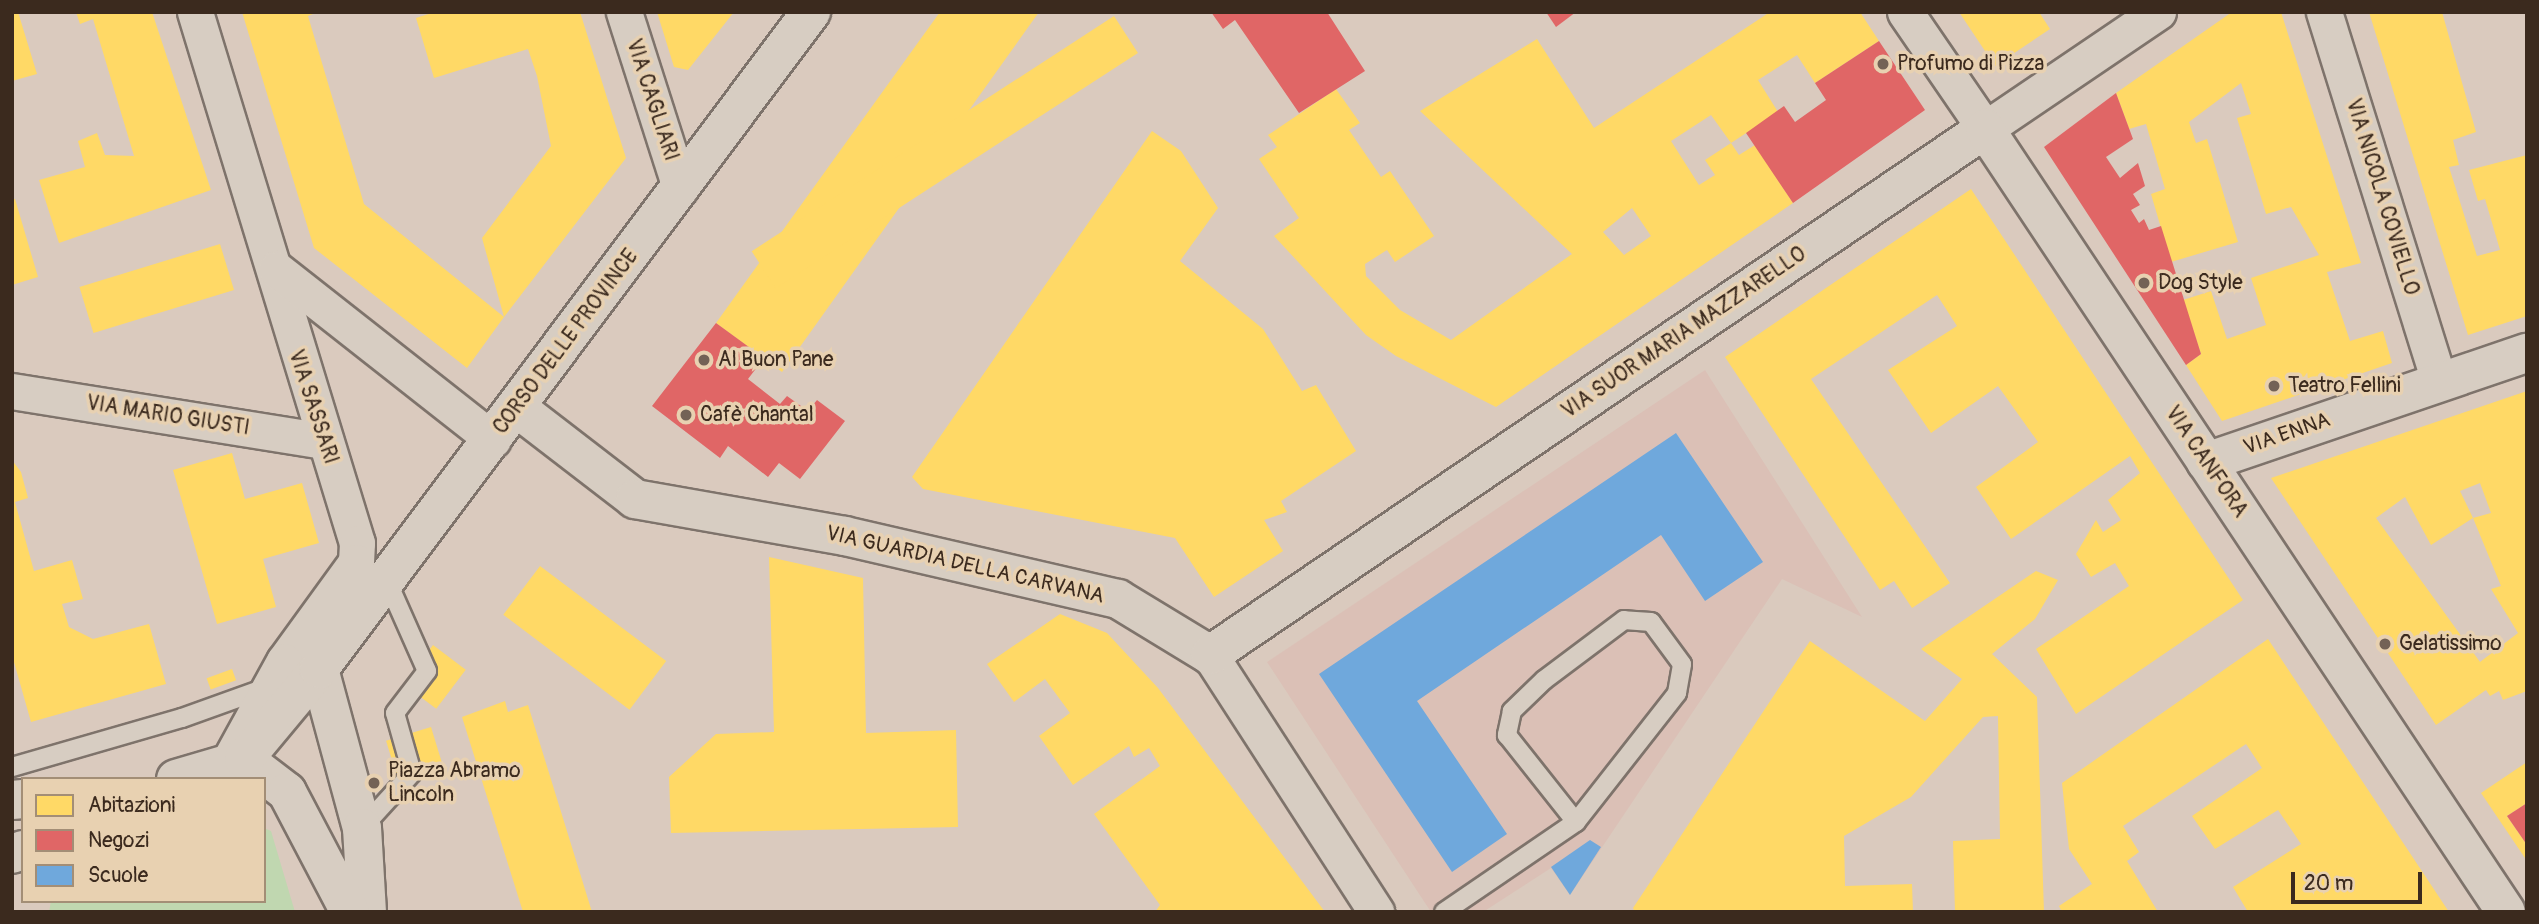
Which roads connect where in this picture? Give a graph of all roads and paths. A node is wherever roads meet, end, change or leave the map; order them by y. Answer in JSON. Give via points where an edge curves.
{"nodes":[{"id":1,"x":195,"y":12,"type":"edge"},
{"id":2,"x":624,"y":12,"type":"edge"},
{"id":3,"x":811,"y":12,"type":"edge"},
{"id":4,"x":1905,"y":12,"type":"edge"},
{"id":5,"x":2158,"y":12,"type":"edge"},
{"id":6,"x":2324,"y":12,"type":"edge"},
{"id":7,"x":1985,"y":130,"type":"junction"},
{"id":8,"x":680,"y":188,"type":"junction"},
{"id":9,"x":276,"y":269,"type":"junction"},
{"id":10,"x":2527,"y":353,"type":"edge"},
{"id":11,"x":2439,"y":382,"type":"junction"},
{"id":12,"x":12,"y":391,"type":"edge"},
{"id":13,"x":517,"y":408,"type":"junction"},
{"id":14,"x":325,"y":440,"type":"junction"},
{"id":15,"x":493,"y":440,"type":"junction"},
{"id":16,"x":2206,"y":462,"type":"junction"},
{"id":17,"x":388,"y":583,"type":"junction"},
{"id":18,"x":1210,"y":655,"type":"junction"},
{"id":19,"x":319,"y":669,"type":"junction"},
{"id":20,"x":268,"y":687,"type":"junction"},
{"id":21,"x":236,"y":760,"type":"junction"},
{"id":22,"x":12,"y":767,"type":"edge"},
{"id":23,"x":182,"y":777,"type":"edge"},
{"id":24,"x":263,"y":777,"type":"edge"},
{"id":25,"x":266,"y":779,"type":"edge"},
{"id":26,"x":1576,"y":822,"type":"junction"},
{"id":27,"x":362,"y":828,"type":"junction"},
{"id":28,"x":350,"y":912,"type":"edge"},
{"id":29,"x":367,"y":912,"type":"edge"},
{"id":30,"x":1376,"y":912,"type":"edge"},
{"id":31,"x":1444,"y":912,"type":"edge"},
{"id":32,"x":2507,"y":912,"type":"edge"}],
"edges":[{"from":1,"to":9,"type":"street","name":"VIA SASSARI"},
{"from":2,"to":8,"type":"street","name":"VIA CAGLIARI"},
{"from":3,"to":8,"type":"street","name":"CORSO DELLE PROVINCE"},
{"from":4,"to":7,"type":"street","name":"VIA CANFORA"},
{"from":5,"to":7,"type":"street","name":"VIA SUOR MARIA MAZZARELLO"},
{"from":6,"to":11,"type":"street","name":"VIA NICOLA COVIELLO"},
{"from":7,"to":16,"type":"street","name":"VIA CANFORA"},
{"from":7,"to":18,"type":"street","name":"VIA SUOR MARIA MAZZARELLO"},
{"from":8,"to":13,"type":"street","name":"CORSO DELLE PROVINCE"},
{"from":9,"to":14,"type":"street","name":"VIA SASSARI","via":[[291,337]]},
{"from":9,"to":15,"type":"street"},
{"from":10,"to":11,"type":"street","name":"VIA ENNA"},
{"from":11,"to":16,"type":"street","name":"VIA ENNA"},
{"from":12,"to":14,"type":"street","name":"VIA MARIO GIUSTI"},
{"from":13,"to":15,"type":"street","name":"CORSO DELLE PROVINCE"},
{"from":13,"to":18,"type":"street","name":"VIA GUARDIA DELLA CARVANA","via":[[635,499],[845,536],[1118,599]]},
{"from":14,"to":20,"type":"street","name":"VIA SASSARI","via":[[357,543],[356,562]]},
{"from":15,"to":17,"type":"street","name":"CORSO DELLE PROVINCE"},
{"from":16,"to":32,"type":"street","name":"VIA CANFORA"},
{"from":17,"to":19,"type":"street","name":"CORSO DELLE PROVINCE"},
{"from":17,"to":27,"type":"lane","via":[[427,671],[395,713],[412,773]]},
{"from":18,"to":30,"type":"street","name":"VIA GUARDIA DELLA CARVANA"},
{"from":19,"to":21,"type":"street","name":"CORSO DELLE PROVINCE"},
{"from":19,"to":27,"type":"street"},
{"from":20,"to":21,"type":"street"},
{"from":20,"to":22,"type":"lane","via":[[183,718]]},
{"from":21,"to":23,"type":"street"},
{"from":21,"to":24,"type":"street"},
{"from":25,"to":28,"type":"street","via":[[286,792]]},
{"from":26,"to":26,"type":"lane","via":[[1677,693],[1682,664],[1651,622],[1624,620],[1544,680],[1512,711],[1507,735]]},
{"from":26,"to":31,"type":"lane"},
{"from":27,"to":29,"type":"street"}]}
